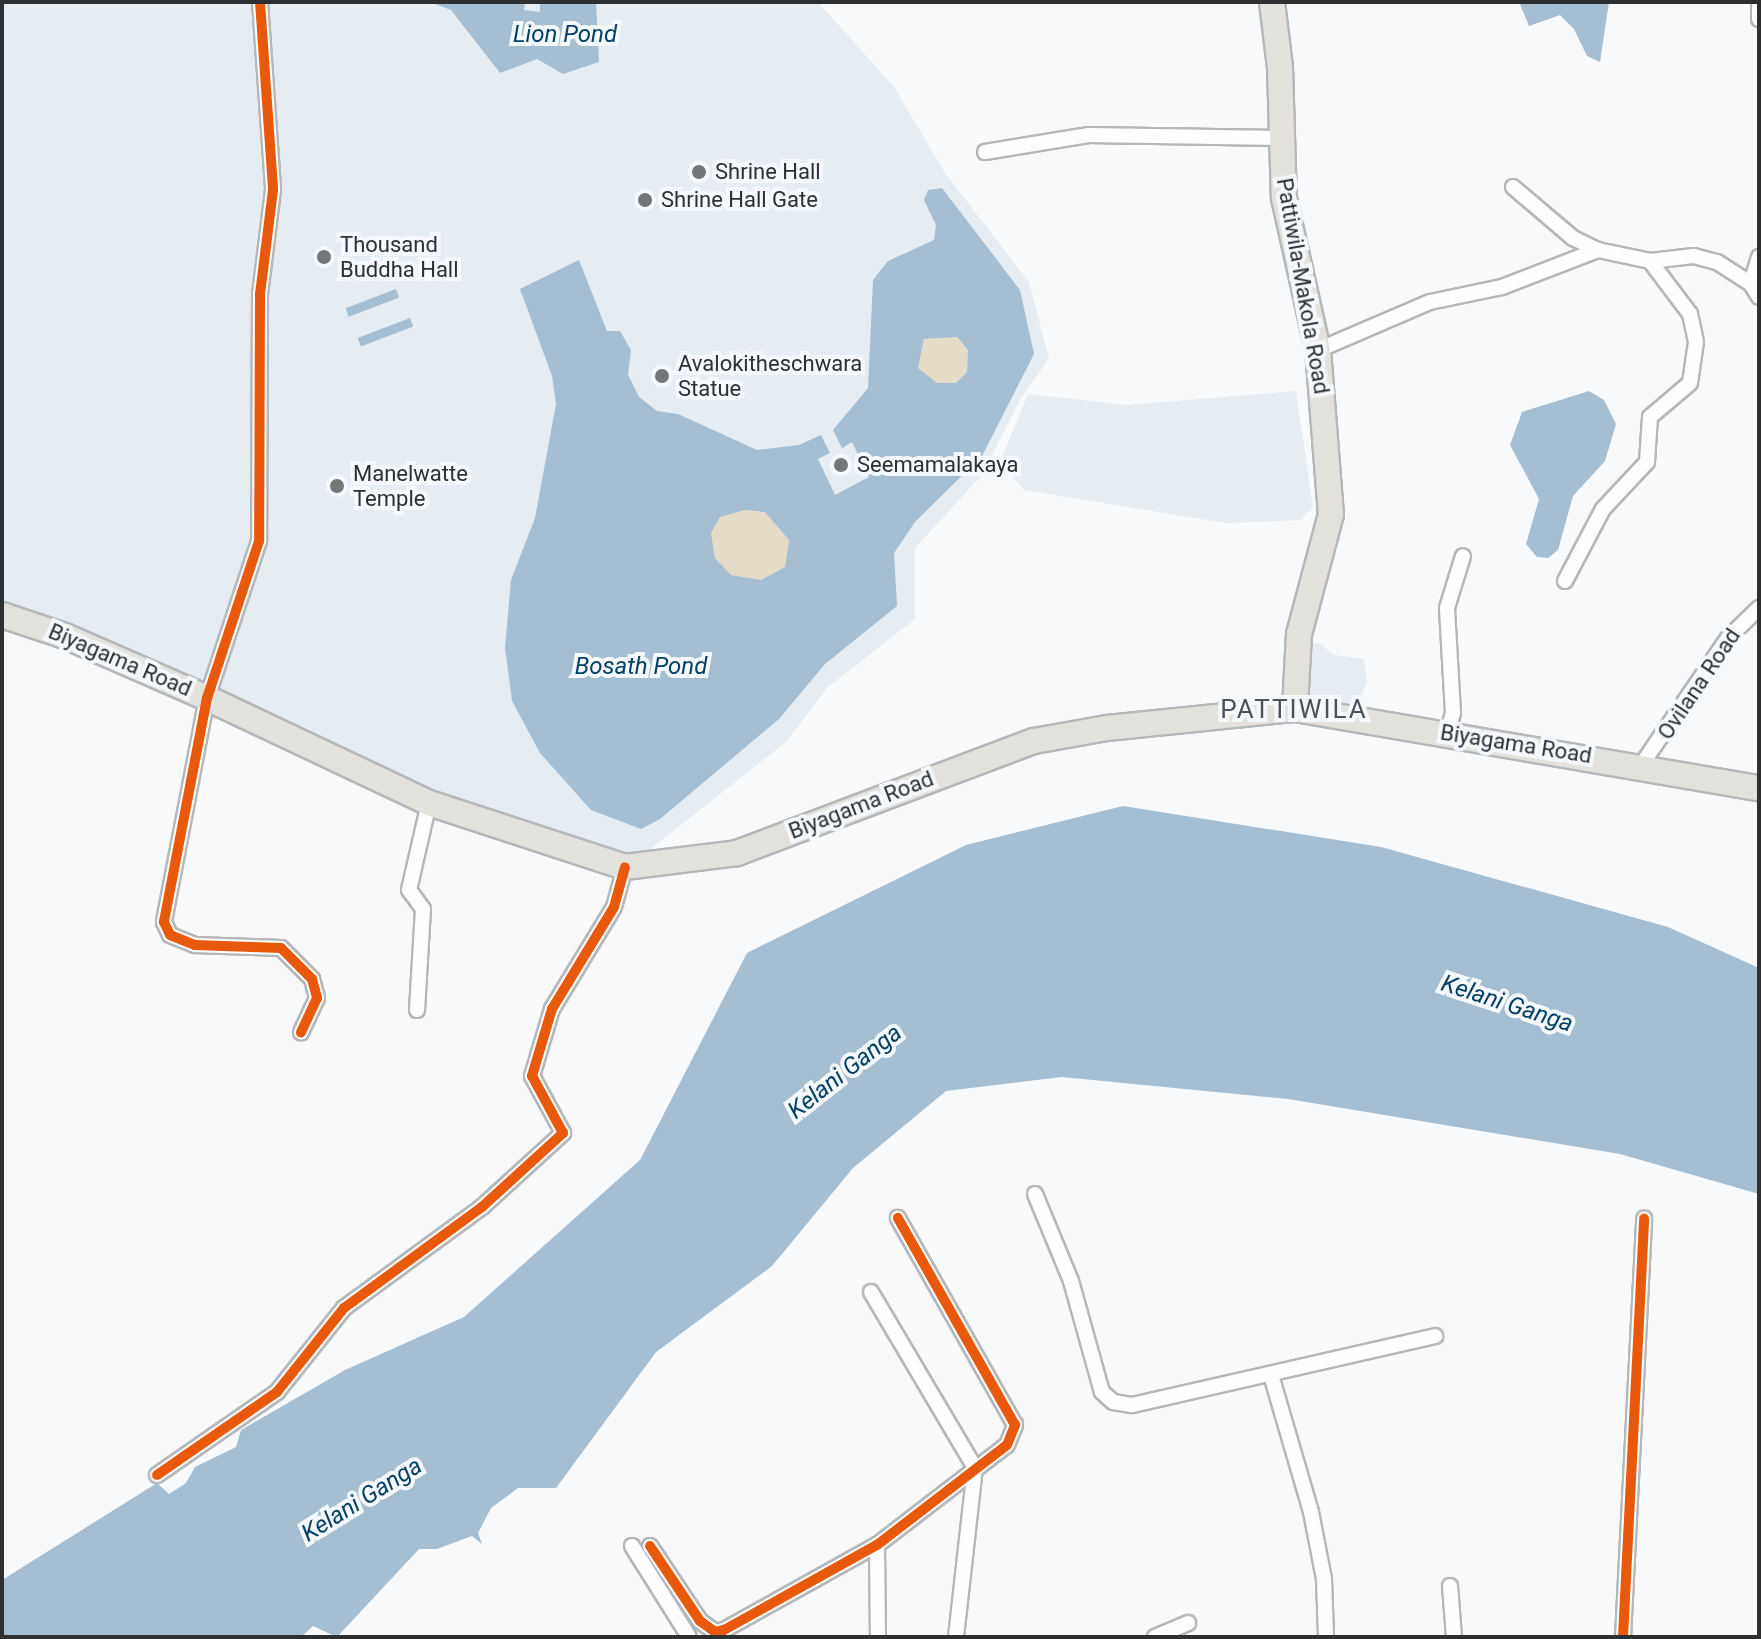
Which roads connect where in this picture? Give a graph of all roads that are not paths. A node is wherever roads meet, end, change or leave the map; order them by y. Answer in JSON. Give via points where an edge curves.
{"nodes":[{"id":1,"x":260,"y":2,"type":"edge"},
{"id":2,"x":1272,"y":2,"type":"edge"},
{"id":3,"x":1759,"y":2,"type":"edge"},
{"id":4,"x":1759,"y":19,"type":"edge"},
{"id":5,"x":1281,"y":138,"type":"junction"},
{"id":6,"x":985,"y":152,"type":"dead end"},
{"id":7,"x":1513,"y":187,"type":"dead end"},
{"id":8,"x":1598,"y":250,"type":"junction"},
{"id":9,"x":1759,"y":257,"type":"edge"},
{"id":10,"x":1650,"y":261,"type":"junction"},
{"id":11,"x":1755,"y":290,"type":"edge"},
{"id":12,"x":1318,"y":350,"type":"junction"},
{"id":13,"x":1463,"y":556,"type":"dead end"},
{"id":14,"x":1565,"y":581,"type":"dead end"},
{"id":15,"x":1759,"y":608,"type":"edge"},
{"id":16,"x":2,"y":615,"type":"edge"},
{"id":17,"x":207,"y":698,"type":"junction"},
{"id":18,"x":1295,"y":709,"type":"junction"},
{"id":19,"x":1447,"y":734,"type":"junction"},
{"id":20,"x":1642,"y":764,"type":"junction"},
{"id":21,"x":1759,"y":788,"type":"edge"},
{"id":22,"x":429,"y":803,"type":"junction"},
{"id":23,"x":625,"y":867,"type":"junction"},
{"id":24,"x":417,"y":1010,"type":"dead end"},
{"id":25,"x":301,"y":1033,"type":"dead end"},
{"id":26,"x":1035,"y":1194,"type":"dead end"},
{"id":27,"x":898,"y":1218,"type":"dead end"},
{"id":28,"x":1644,"y":1219,"type":"dead end"},
{"id":29,"x":871,"y":1292,"type":"dead end"},
{"id":30,"x":1435,"y":1336,"type":"dead end"},
{"id":31,"x":1271,"y":1375,"type":"junction"},
{"id":32,"x":975,"y":1468,"type":"junction"},
{"id":33,"x":157,"y":1475,"type":"dead end"},
{"id":34,"x":877,"y":1545,"type":"junction"},
{"id":35,"x":632,"y":1546,"type":"dead end"},
{"id":36,"x":650,"y":1546,"type":"dead end"},
{"id":37,"x":1450,"y":1586,"type":"dead end"},
{"id":38,"x":1188,"y":1623,"type":"dead end"},
{"id":39,"x":689,"y":1637,"type":"edge"},
{"id":40,"x":878,"y":1637,"type":"edge"},
{"id":41,"x":956,"y":1637,"type":"edge"},
{"id":42,"x":1155,"y":1637,"type":"edge"},
{"id":43,"x":1326,"y":1637,"type":"edge"},
{"id":44,"x":1454,"y":1637,"type":"edge"},
{"id":45,"x":1623,"y":1637,"type":"edge"}],
"edges":[{"from":1,"to":17,"type":"street","via":[[273,190],[260,294],[262,502],[259,541]]},
{"from":2,"to":5,"type":"main road","name":"Pattiwila-Makola Road"},
{"from":3,"to":4,"type":"street"},
{"from":5,"to":6,"type":"street","via":[[1089,135]]},
{"from":5,"to":12,"type":"main road","name":"Pattiwila-Makola Road","via":[[1293,252]]},
{"from":7,"to":8,"type":"street","via":[[1573,238]]},
{"from":8,"to":10,"type":"street"},
{"from":8,"to":12,"type":"street","via":[[1502,287],[1430,302]]},
{"from":9,"to":11,"type":"street"},
{"from":10,"to":11,"type":"street","via":[[1694,256],[1717,262]]},
{"from":10,"to":14,"type":"street","via":[[1690,314],[1696,342],[1690,383],[1650,417],[1647,462],[1603,509]]},
{"from":12,"to":18,"type":"main road","name":"Pattiwila-Makola Road","via":[[1331,514],[1299,634]]},
{"from":13,"to":19,"type":"street","via":[[1447,608],[1453,713]]},
{"from":15,"to":20,"type":"street","name":"Ovilana Road","via":[[1728,638]]},
{"from":16,"to":17,"type":"main road","name":"Biyagama Road","via":[[65,636]]},
{"from":17,"to":22,"type":"main road","name":"Biyagama Road"},
{"from":17,"to":25,"type":"street","via":[[164,922],[170,935],[195,945],[281,948],[312,979],[317,998]]},
{"from":18,"to":19,"type":"main road","name":"Biyagama Road"},
{"from":18,"to":23,"type":"main road","name":"Biyagama Road","via":[[1107,728],[1034,741],[737,853]]},
{"from":19,"to":20,"type":"main road","name":"Biyagama Road"},
{"from":20,"to":21,"type":"main road","name":"Biyagama Road"},
{"from":22,"to":23,"type":"main road","name":"Biyagama Road"},
{"from":22,"to":24,"type":"street","via":[[409,890],[423,909]]},
{"from":23,"to":33,"type":"street","via":[[614,907],[552,1009],[532,1076],[563,1133],[482,1207],[344,1308],[277,1392]]},
{"from":26,"to":31,"type":"street","via":[[1071,1281],[1102,1392],[1113,1402],[1132,1405]]},
{"from":27,"to":32,"type":"street","via":[[1015,1425],[1007,1445]]},
{"from":28,"to":45,"type":"street"},
{"from":29,"to":32,"type":"street"},
{"from":30,"to":31,"type":"street"},
{"from":31,"to":43,"type":"street","via":[[1311,1512],[1324,1579]]},
{"from":32,"to":34,"type":"street"},
{"from":32,"to":41,"type":"street"},
{"from":34,"to":36,"type":"street","via":[[823,1580],[715,1632],[700,1621]]},
{"from":34,"to":40,"type":"street"},
{"from":35,"to":39,"type":"street"},
{"from":37,"to":44,"type":"street"},
{"from":38,"to":42,"type":"street"}]}
